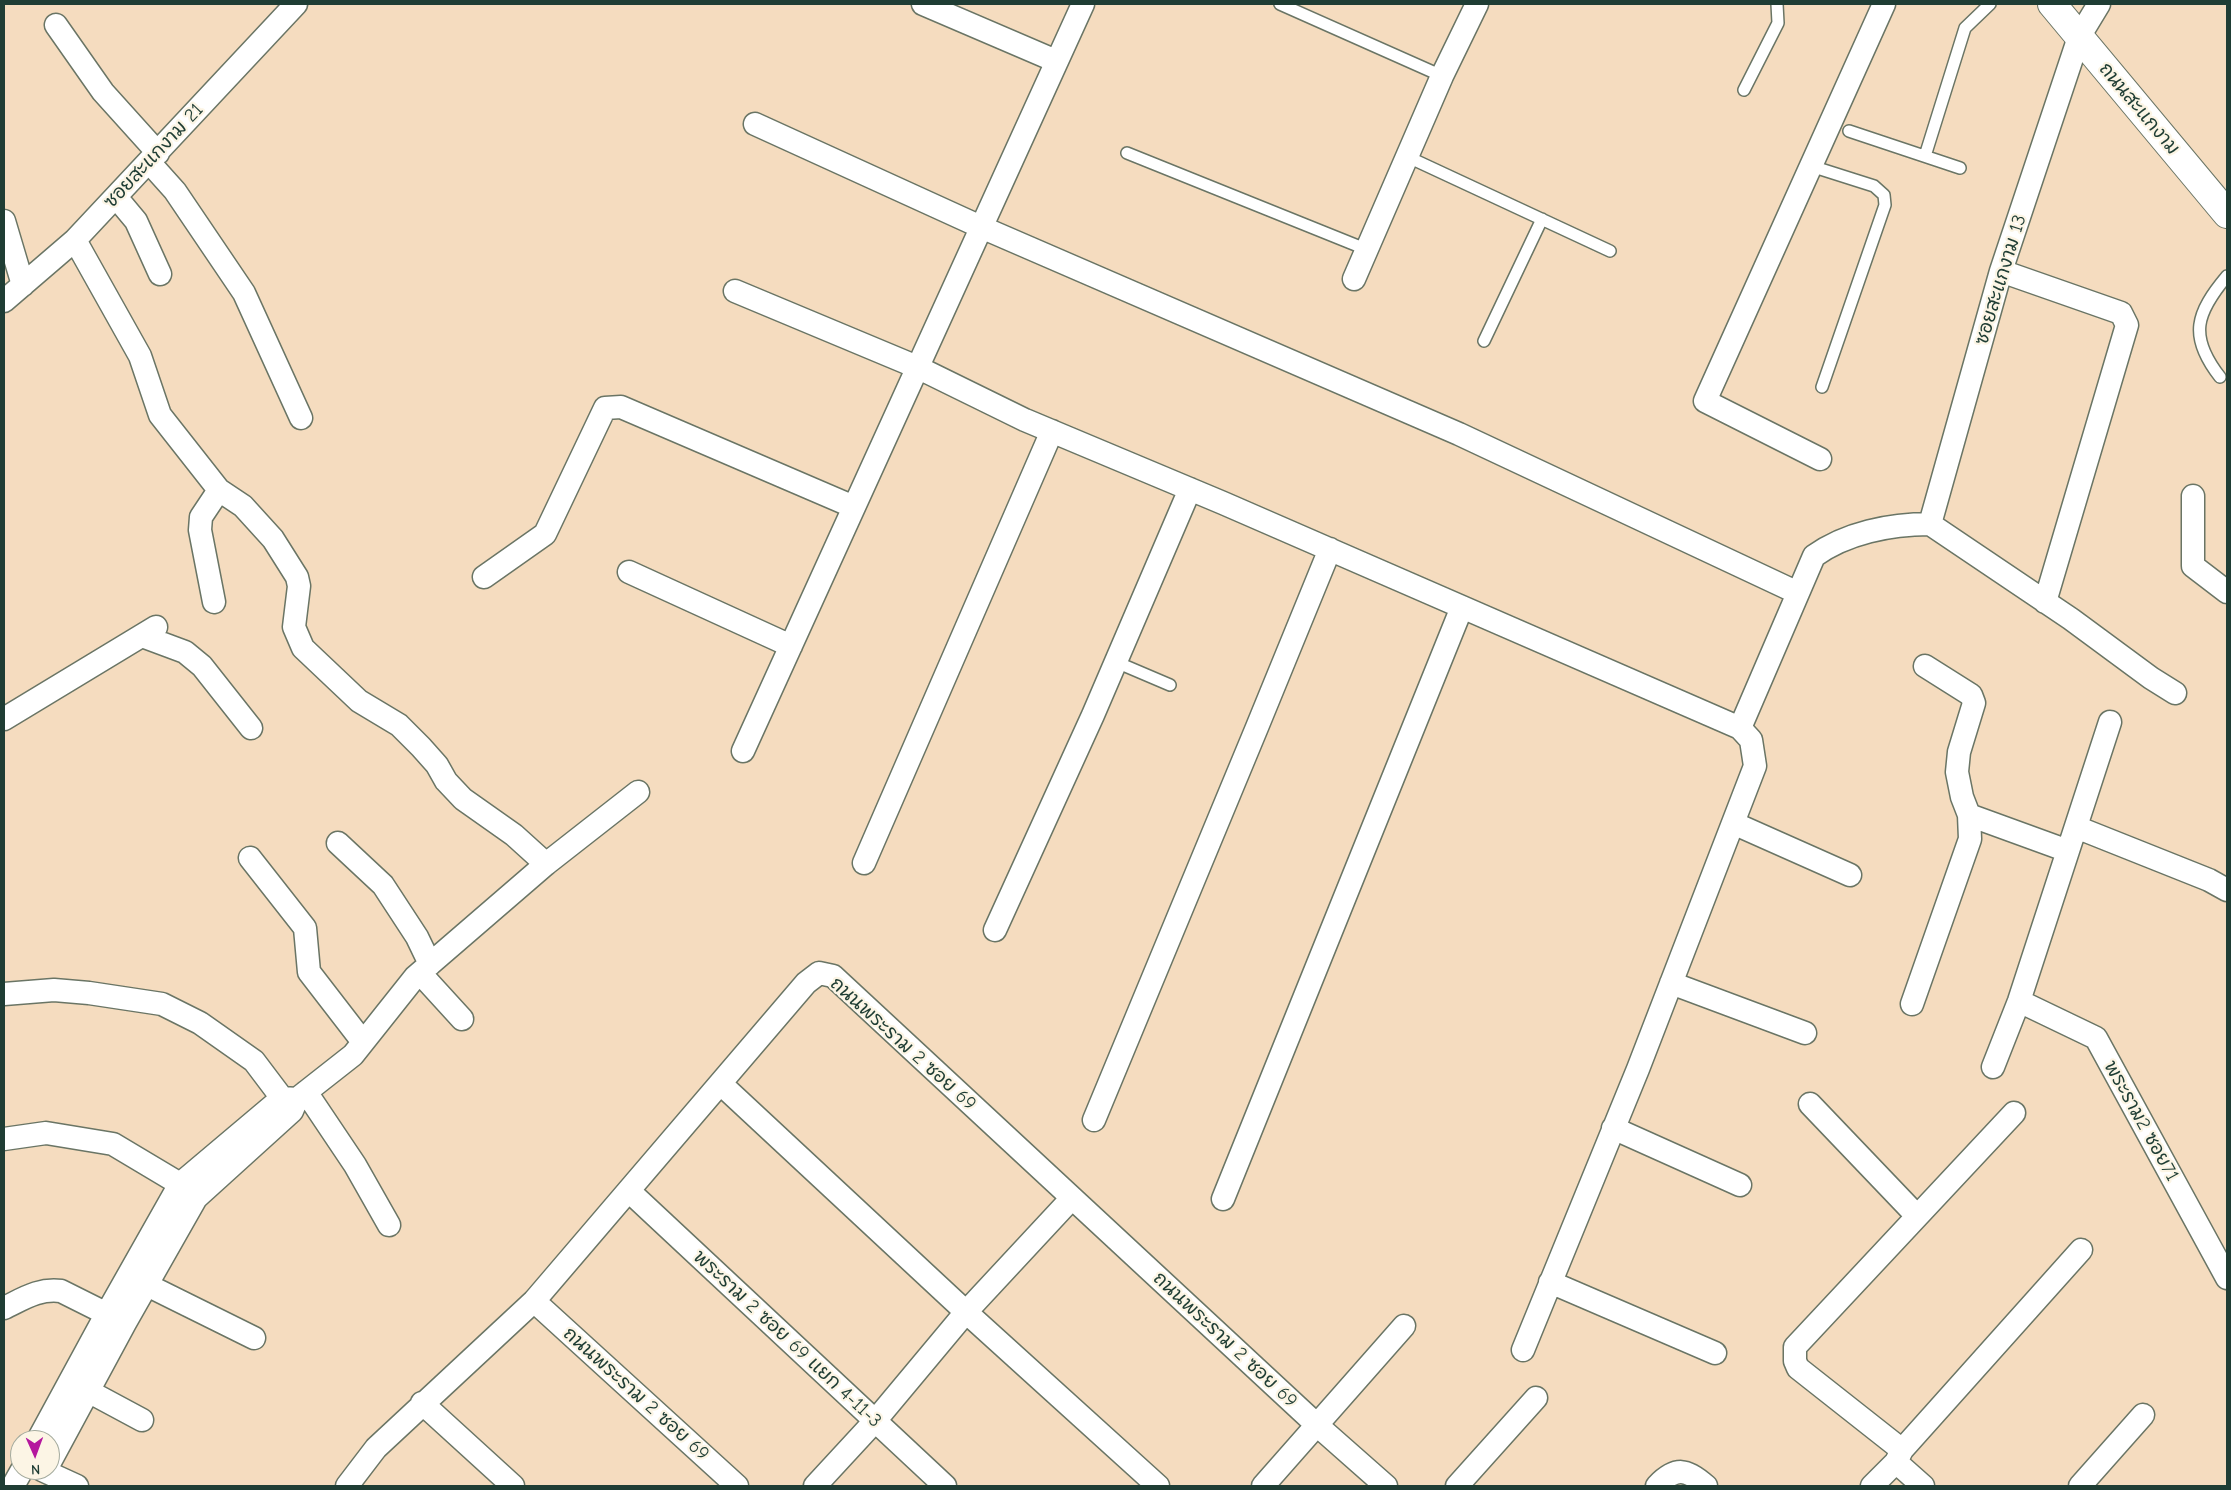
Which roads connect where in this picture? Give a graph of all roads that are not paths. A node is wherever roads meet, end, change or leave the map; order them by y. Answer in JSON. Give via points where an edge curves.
{"nodes":[{"id":1,"x":296,"y":4,"type":"edge"},
{"id":2,"x":923,"y":4,"type":"edge"},
{"id":3,"x":1083,"y":4,"type":"edge"},
{"id":4,"x":1280,"y":4,"type":"edge"},
{"id":5,"x":1477,"y":4,"type":"edge"},
{"id":6,"x":1777,"y":4,"type":"edge"},
{"id":7,"x":1884,"y":4,"type":"edge"},
{"id":8,"x":1990,"y":4,"type":"edge"},
{"id":9,"x":2052,"y":4,"type":"edge"},
{"id":10,"x":2098,"y":4,"type":"edge"},
{"id":11,"x":56,"y":25,"type":"dead end"},
{"id":12,"x":2079,"y":38,"type":"junction"},
{"id":13,"x":1056,"y":61,"type":"junction"},
{"id":14,"x":1442,"y":76,"type":"junction"},
{"id":15,"x":1744,"y":90,"type":"dead end"},
{"id":16,"x":755,"y":124,"type":"dead end"},
{"id":17,"x":1848,"y":131,"type":"dead end"},
{"id":18,"x":1126,"y":153,"type":"dead end"},
{"id":19,"x":1924,"y":156,"type":"junction"},
{"id":20,"x":154,"y":157,"type":"junction"},
{"id":21,"x":1408,"y":157,"type":"junction"},
{"id":22,"x":1810,"y":166,"type":"junction"},
{"id":23,"x":1960,"y":168,"type":"dead end"},
{"id":24,"x":116,"y":197,"type":"junction"},
{"id":25,"x":2227,"y":214,"type":"edge"},
{"id":26,"x":1542,"y":219,"type":"junction"},
{"id":27,"x":4,"y":221,"type":"edge"},
{"id":28,"x":980,"y":227,"type":"junction"},
{"id":29,"x":75,"y":240,"type":"junction"},
{"id":30,"x":1368,"y":250,"type":"junction"},
{"id":31,"x":1610,"y":251,"type":"dead end"},
{"id":32,"x":2001,"y":271,"type":"junction"},
{"id":33,"x":160,"y":274,"type":"dead end"},
{"id":34,"x":2227,"y":276,"type":"edge"},
{"id":35,"x":1354,"y":279,"type":"dead end"},
{"id":36,"x":24,"y":285,"type":"junction"},
{"id":37,"x":735,"y":291,"type":"dead end"},
{"id":38,"x":4,"y":301,"type":"edge"},
{"id":39,"x":1484,"y":341,"type":"dead end"},
{"id":40,"x":917,"y":368,"type":"junction"},
{"id":41,"x":2220,"y":377,"type":"dead end"},
{"id":42,"x":1822,"y":387,"type":"dead end"},
{"id":43,"x":301,"y":418,"type":"dead end"},
{"id":44,"x":1052,"y":431,"type":"junction"},
{"id":45,"x":1820,"y":459,"type":"dead end"},
{"id":46,"x":1190,"y":489,"type":"junction"},
{"id":47,"x":219,"y":490,"type":"junction"},
{"id":48,"x":2193,"y":496,"type":"dead end"},
{"id":49,"x":854,"y":507,"type":"junction"},
{"id":50,"x":1930,"y":524,"type":"junction"},
{"id":51,"x":1330,"y":549,"type":"junction"},
{"id":52,"x":629,"y":572,"type":"dead end"},
{"id":53,"x":484,"y":577,"type":"dead end"},
{"id":54,"x":2227,"y":592,"type":"edge"},
{"id":55,"x":1798,"y":593,"type":"junction"},
{"id":56,"x":214,"y":602,"type":"dead end"},
{"id":57,"x":2045,"y":602,"type":"junction"},
{"id":58,"x":1462,"y":607,"type":"junction"},
{"id":59,"x":791,"y":646,"type":"junction"},
{"id":60,"x":1116,"y":662,"type":"junction"},
{"id":61,"x":1925,"y":666,"type":"dead end"},
{"id":62,"x":1170,"y":684,"type":"dead end"},
{"id":63,"x":2175,"y":693,"type":"dead end"},
{"id":64,"x":4,"y":719,"type":"edge"},
{"id":65,"x":2110,"y":722,"type":"dead end"},
{"id":66,"x":251,"y":728,"type":"dead end"},
{"id":67,"x":1740,"y":728,"type":"junction"},
{"id":68,"x":743,"y":751,"type":"dead end"},
{"id":69,"x":638,"y":792,"type":"dead end"},
{"id":70,"x":1969,"y":815,"type":"junction"},
{"id":71,"x":1733,"y":822,"type":"junction"},
{"id":72,"x":2076,"y":828,"type":"junction"},
{"id":73,"x":338,"y":843,"type":"dead end"},
{"id":74,"x":2068,"y":851,"type":"junction"},
{"id":75,"x":250,"y":858,"type":"dead end"},
{"id":76,"x":864,"y":863,"type":"dead end"},
{"id":77,"x":546,"y":864,"type":"junction"},
{"id":78,"x":1850,"y":875,"type":"dead end"},
{"id":79,"x":2227,"y":890,"type":"edge"},
{"id":80,"x":995,"y":930,"type":"dead end"},
{"id":81,"x":425,"y":968,"type":"junction"},
{"id":82,"x":1671,"y":984,"type":"junction"},
{"id":83,"x":4,"y":994,"type":"edge"},
{"id":84,"x":2019,"y":1001,"type":"junction"},
{"id":85,"x":1912,"y":1004,"type":"dead end"},
{"id":86,"x":462,"y":1019,"type":"dead end"},
{"id":87,"x":1805,"y":1033,"type":"dead end"},
{"id":88,"x":363,"y":1042,"type":"junction"},
{"id":89,"x":1993,"y":1067,"type":"dead end"},
{"id":90,"x":721,"y":1084,"type":"junction"},
{"id":91,"x":294,"y":1100,"type":"junction"},
{"id":92,"x":1810,"y":1104,"type":"dead end"},
{"id":93,"x":2014,"y":1113,"type":"dead end"},
{"id":94,"x":1094,"y":1120,"type":"dead end"},
{"id":95,"x":1613,"y":1128,"type":"junction"},
{"id":96,"x":4,"y":1139,"type":"edge"},
{"id":97,"x":1740,"y":1185,"type":"dead end"},
{"id":98,"x":188,"y":1191,"type":"junction"},
{"id":99,"x":629,"y":1191,"type":"junction"},
{"id":100,"x":1072,"y":1198,"type":"junction"},
{"id":101,"x":1223,"y":1199,"type":"dead end"},
{"id":102,"x":1917,"y":1216,"type":"junction"},
{"id":103,"x":389,"y":1225,"type":"dead end"},
{"id":104,"x":2081,"y":1250,"type":"dead end"},
{"id":105,"x":2227,"y":1278,"type":"edge"},
{"id":106,"x":1550,"y":1282,"type":"junction"},
{"id":107,"x":147,"y":1285,"type":"junction"},
{"id":108,"x":534,"y":1301,"type":"junction"},
{"id":109,"x":4,"y":1308,"type":"edge"},
{"id":110,"x":966,"y":1312,"type":"junction"},
{"id":111,"x":116,"y":1318,"type":"junction"},
{"id":112,"x":1404,"y":1326,"type":"dead end"},
{"id":113,"x":254,"y":1338,"type":"dead end"},
{"id":114,"x":1523,"y":1350,"type":"dead end"},
{"id":115,"x":1715,"y":1353,"type":"dead end"},
{"id":116,"x":88,"y":1391,"type":"junction"},
{"id":117,"x":1536,"y":1398,"type":"dead end"},
{"id":118,"x":422,"y":1403,"type":"junction"},
{"id":119,"x":2142,"y":1415,"type":"dead end"},
{"id":120,"x":142,"y":1420,"type":"dead end"},
{"id":121,"x":875,"y":1421,"type":"junction"},
{"id":122,"x":1318,"y":1426,"type":"junction"},
{"id":123,"x":44,"y":1430,"type":"edge"},
{"id":124,"x":60,"y":1443,"type":"edge"},
{"id":125,"x":1899,"y":1456,"type":"junction"},
{"id":126,"x":60,"y":1479,"type":"edge"},
{"id":127,"x":4,"y":1481,"type":"edge"},
{"id":128,"x":13,"y":1486,"type":"edge"},
{"id":129,"x":77,"y":1486,"type":"edge"},
{"id":130,"x":347,"y":1486,"type":"edge"},
{"id":131,"x":512,"y":1486,"type":"edge"},
{"id":132,"x":737,"y":1486,"type":"edge"},
{"id":133,"x":815,"y":1486,"type":"edge"},
{"id":134,"x":945,"y":1486,"type":"edge"},
{"id":135,"x":1158,"y":1486,"type":"edge"},
{"id":136,"x":1263,"y":1486,"type":"edge"},
{"id":137,"x":1386,"y":1486,"type":"edge"},
{"id":138,"x":1457,"y":1486,"type":"edge"},
{"id":139,"x":1657,"y":1486,"type":"edge"},
{"id":140,"x":1706,"y":1486,"type":"edge"},
{"id":141,"x":1872,"y":1486,"type":"edge"},
{"id":142,"x":1923,"y":1486,"type":"edge"},
{"id":143,"x":2080,"y":1486,"type":"edge"}],
"edges":[{"from":1,"to":20,"type":"street","name":"ซอยสะแกงาม 21"},
{"from":2,"to":13,"type":"street"},
{"from":3,"to":13,"type":"street"},
{"from":4,"to":14,"type":"lane"},
{"from":5,"to":14,"type":"street"},
{"from":6,"to":15,"type":"lane","via":[[1778,23]]},
{"from":7,"to":22,"type":"street"},
{"from":8,"to":19,"type":"lane","via":[[1965,28]]},
{"from":9,"to":12,"type":"street","name":"ถนนสะแกงาม"},
{"from":10,"to":12,"type":"street","name":"ซอยสะแกงาม 13"},
{"from":11,"to":20,"type":"street"},
{"from":12,"to":25,"type":"street","name":"ถนนสะแกงาม"},
{"from":12,"to":32,"type":"street","name":"ซอยสะแกงาม 13"},
{"from":13,"to":28,"type":"street"},
{"from":14,"to":21,"type":"street"},
{"from":16,"to":28,"type":"street"},
{"from":17,"to":19,"type":"lane"},
{"from":18,"to":30,"type":"lane"},
{"from":19,"to":23,"type":"lane"},
{"from":20,"to":24,"type":"street","name":"ซอยสะแกงาม 21"},
{"from":20,"to":43,"type":"street","via":[[244,293]]},
{"from":21,"to":26,"type":"lane"},
{"from":21,"to":30,"type":"street"},
{"from":22,"to":42,"type":"lane","via":[[1874,186],[1884,194],[1885,205]]},
{"from":22,"to":45,"type":"street","via":[[1705,401]]},
{"from":24,"to":29,"type":"street","name":"ซอยสะแกงาม 21"},
{"from":24,"to":33,"type":"street","via":[[136,220]]},
{"from":26,"to":31,"type":"lane"},
{"from":26,"to":39,"type":"lane"},
{"from":27,"to":36,"type":"street"},
{"from":28,"to":40,"type":"street"},
{"from":28,"to":55,"type":"street","via":[[1459,434]]},
{"from":29,"to":36,"type":"street","name":"ซอยสะแกงาม 21"},
{"from":29,"to":47,"type":"street","via":[[140,356],[160,416]]},
{"from":30,"to":35,"type":"street"},
{"from":32,"to":50,"type":"street","name":"ซอยสะแกงาม 13"},
{"from":32,"to":57,"type":"street","via":[[2121,313],[2127,325]]},
{"from":34,"to":41,"type":"lane","via":[[2214,291],[2199,321],[2200,340],[2211,366]]},
{"from":36,"to":38,"type":"street","name":"ซอยสะแกงาม 21"},
{"from":37,"to":40,"type":"street"},
{"from":40,"to":44,"type":"street"},
{"from":40,"to":49,"type":"street"},
{"from":44,"to":46,"type":"street"},
{"from":44,"to":76,"type":"street"},
{"from":46,"to":51,"type":"street"},
{"from":46,"to":60,"type":"street"},
{"from":47,"to":56,"type":"street","via":[[201,517],[200,530]]},
{"from":47,"to":77,"type":"street","via":[[243,506],[273,539],[297,576],[299,586],[294,627],[303,648],[359,701],[399,725],[437,765],[446,781],[463,799],[514,835]]},
{"from":48,"to":54,"type":"street","via":[[2193,566]]},
{"from":49,"to":53,"type":"street","via":[[613,406],[605,408],[545,534]]},
{"from":49,"to":59,"type":"street"},
{"from":50,"to":55,"type":"street","via":[[1884,528],[1829,545],[1814,556]]},
{"from":50,"to":57,"type":"street"},
{"from":51,"to":58,"type":"street"},
{"from":51,"to":94,"type":"street"},
{"from":52,"to":59,"type":"street"},
{"from":55,"to":67,"type":"street"},
{"from":57,"to":63,"type":"street"},
{"from":58,"to":67,"type":"street"},
{"from":58,"to":101,"type":"street"},
{"from":59,"to":68,"type":"street"},
{"from":60,"to":62,"type":"lane"},
{"from":60,"to":80,"type":"street"},
{"from":61,"to":70,"type":"street","via":[[1971,695],[1974,703],[1959,752],[1957,772]]},
{"from":64,"to":66,"type":"street","via":[[149,631],[202,666]]},
{"from":65,"to":72,"type":"street"},
{"from":67,"to":71,"type":"street","via":[[1751,740],[1755,766]]},
{"from":69,"to":77,"type":"street"},
{"from":70,"to":74,"type":"street"},
{"from":70,"to":85,"type":"street","via":[[1970,839]]},
{"from":71,"to":78,"type":"street"},
{"from":71,"to":82,"type":"street"},
{"from":72,"to":74,"type":"street"},
{"from":72,"to":79,"type":"street"},
{"from":73,"to":81,"type":"street","via":[[383,884],[417,937]]},
{"from":74,"to":84,"type":"street"},
{"from":75,"to":88,"type":"street","via":[[305,928],[309,972]]},
{"from":77,"to":81,"type":"street"},
{"from":81,"to":86,"type":"street"},
{"from":81,"to":88,"type":"street"},
{"from":82,"to":87,"type":"street"},
{"from":82,"to":95,"type":"street"},
{"from":83,"to":91,"type":"street","via":[[54,990],[162,1004],[200,1023],[254,1061]]},
{"from":84,"to":89,"type":"street"},
{"from":84,"to":105,"type":"street","name":"พระราม2 ซอย71","via":[[2096,1038]]},
{"from":88,"to":91,"type":"street","via":[[353,1055]]},
{"from":90,"to":99,"type":"street","name":"ถนนพระราม 2 ซอย 69"},
{"from":90,"to":100,"type":"street","name":"ถนนพระราม 2 ซอย 69","via":[[806,983],[819,973],[833,976]]},
{"from":90,"to":110,"type":"street"},
{"from":91,"to":98,"type":"street"},
{"from":91,"to":103,"type":"street","via":[[346,1149]]},
{"from":92,"to":102,"type":"street"},
{"from":93,"to":102,"type":"street"},
{"from":95,"to":97,"type":"street"},
{"from":95,"to":106,"type":"street"},
{"from":96,"to":98,"type":"street","via":[[46,1132],[113,1144]]},
{"from":98,"to":107,"type":"street"},
{"from":98,"to":111,"type":"street"},
{"from":99,"to":108,"type":"street","name":"ถนนพระราม 2 ซอย 69"},
{"from":99,"to":121,"type":"street","name":"พระราม 2 ซอย 69 แยก 4-11-3"},
{"from":100,"to":110,"type":"street"},
{"from":100,"to":122,"type":"street","name":"ถนนพระราม 2 ซอย 69"},
{"from":102,"to":125,"type":"street","via":[[1795,1347],[1798,1368]]},
{"from":104,"to":125,"type":"street"},
{"from":106,"to":114,"type":"street"},
{"from":106,"to":115,"type":"street"},
{"from":107,"to":111,"type":"street"},
{"from":107,"to":113,"type":"street"},
{"from":108,"to":118,"type":"street","name":"ถนนพระราม 2 ซอย 69"},
{"from":108,"to":132,"type":"street","name":"ถนนพระราม 2 ซอย 69"},
{"from":109,"to":111,"type":"street","via":[[35,1293],[52,1290],[61,1291]]},
{"from":110,"to":121,"type":"street"},
{"from":110,"to":135,"type":"street"},
{"from":111,"to":116,"type":"street"},
{"from":111,"to":123,"type":"street"},
{"from":112,"to":122,"type":"street"},
{"from":116,"to":120,"type":"street"},
{"from":116,"to":124,"type":"street"},
{"from":117,"to":138,"type":"street"},
{"from":118,"to":130,"type":"street","name":"ถนนพระราม 2 ซอย 69","via":[[376,1448]]},
{"from":118,"to":131,"type":"street"},
{"from":119,"to":143,"type":"street"},
{"from":121,"to":133,"type":"street"},
{"from":121,"to":134,"type":"street","name":"พระราม 2 ซอย 69 แยก 4-11-3"},
{"from":122,"to":136,"type":"street"},
{"from":122,"to":137,"type":"street","name":"ถนนพระราม 2 ซอย 69"},
{"from":125,"to":141,"type":"street"},
{"from":125,"to":142,"type":"street"},
{"from":126,"to":129,"type":"street"},
{"from":127,"to":128,"type":"street"},
{"from":139,"to":140,"type":"street","via":[[1667,1475],[1680,1472],[1693,1474]]}]}
